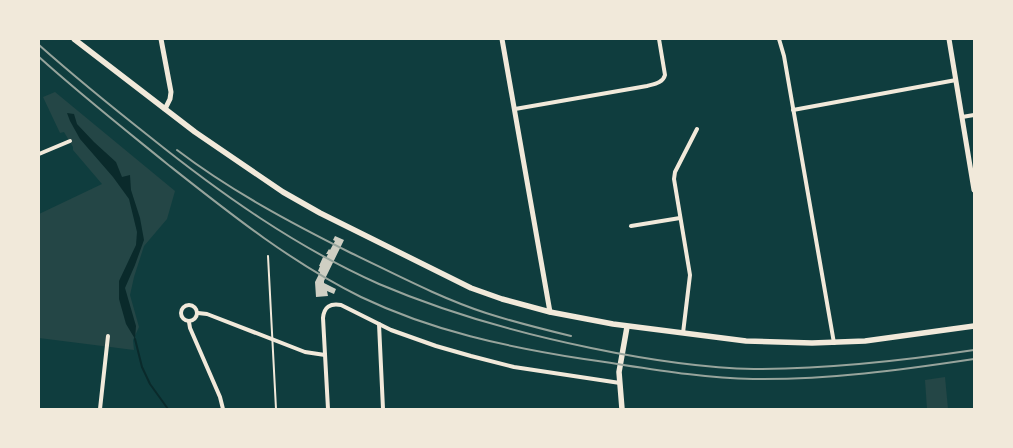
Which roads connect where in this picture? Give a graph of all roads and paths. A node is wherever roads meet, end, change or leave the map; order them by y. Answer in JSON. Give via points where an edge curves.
{"nodes":[{"id":1,"x":74,"y":39,"type":"edge"},
{"id":2,"x":161,"y":39,"type":"edge"},
{"id":3,"x":502,"y":39,"type":"edge"},
{"id":4,"x":659,"y":39,"type":"edge"},
{"id":5,"x":779,"y":39,"type":"edge"},
{"id":6,"x":949,"y":39,"type":"edge"},
{"id":7,"x":956,"y":80,"type":"junction"},
{"id":8,"x":165,"y":109,"type":"junction"},
{"id":9,"x":515,"y":109,"type":"junction"},
{"id":10,"x":793,"y":110,"type":"junction"},
{"id":11,"x":974,"y":115,"type":"edge"},
{"id":12,"x":962,"y":117,"type":"junction"},
{"id":13,"x":697,"y":129,"type":"dead end"},
{"id":14,"x":70,"y":141,"type":"dead end"},
{"id":15,"x":39,"y":154,"type":"edge"},
{"id":16,"x":974,"y":190,"type":"edge"},
{"id":17,"x":680,"y":218,"type":"junction"},
{"id":18,"x":631,"y":226,"type":"dead end"},
{"id":19,"x":268,"y":256,"type":"dead end"},
{"id":20,"x":550,"y":312,"type":"junction"},
{"id":21,"x":198,"y":313,"type":"junction"},
{"id":22,"x":189,"y":322,"type":"junction"},
{"id":23,"x":379,"y":324,"type":"junction"},
{"id":24,"x":974,"y":326,"type":"edge"},
{"id":25,"x":627,"y":327,"type":"junction"},
{"id":26,"x":683,"y":333,"type":"junction"},
{"id":27,"x":108,"y":336,"type":"dead end"},
{"id":28,"x":272,"y":340,"type":"junction"},
{"id":29,"x":834,"y":343,"type":"junction"},
{"id":30,"x":325,"y":355,"type":"junction"},
{"id":31,"x":620,"y":383,"type":"junction"},
{"id":32,"x":100,"y":409,"type":"edge"},
{"id":33,"x":223,"y":409,"type":"edge"},
{"id":34,"x":276,"y":409,"type":"edge"},
{"id":35,"x":328,"y":409,"type":"edge"},
{"id":36,"x":383,"y":409,"type":"edge"},
{"id":37,"x":622,"y":409,"type":"edge"}],
"edges":[{"from":1,"to":8,"type":"main road"},
{"from":2,"to":8,"type":"street","via":[[171,92]]},
{"from":3,"to":9,"type":"street"},
{"from":4,"to":9,"type":"street","via":[[665,75],[662,81]]},
{"from":5,"to":10,"type":"street"},
{"from":6,"to":7,"type":"street"},
{"from":7,"to":10,"type":"street"},
{"from":7,"to":12,"type":"street"},
{"from":8,"to":20,"type":"main road","via":[[264,180],[320,213],[471,288]]},
{"from":9,"to":20,"type":"street"},
{"from":10,"to":29,"type":"street"},
{"from":11,"to":12,"type":"street"},
{"from":12,"to":16,"type":"street"},
{"from":13,"to":17,"type":"street","via":[[674,176]]},
{"from":14,"to":15,"type":"street"},
{"from":17,"to":18,"type":"street"},
{"from":17,"to":26,"type":"street","via":[[690,274]]},
{"from":19,"to":28,"type":"lane"},
{"from":20,"to":25,"type":"main road"},
{"from":21,"to":22,"type":"street"},
{"from":21,"to":22,"type":"street","via":[[194,306],[188,304],[182,309],[181,315]]},
{"from":21,"to":28,"type":"street"},
{"from":22,"to":33,"type":"street"},
{"from":23,"to":30,"type":"street","via":[[345,307],[333,304],[326,307]]},
{"from":23,"to":31,"type":"street","via":[[436,346],[495,363]]},
{"from":23,"to":36,"type":"street"},
{"from":24,"to":29,"type":"main road"},
{"from":25,"to":26,"type":"main road"},
{"from":25,"to":31,"type":"main road"},
{"from":26,"to":29,"type":"main road","via":[[746,340]]},
{"from":27,"to":32,"type":"street"},
{"from":28,"to":30,"type":"street","via":[[305,352]]},
{"from":28,"to":34,"type":"lane"},
{"from":30,"to":35,"type":"street"},
{"from":31,"to":37,"type":"main road"}]}
